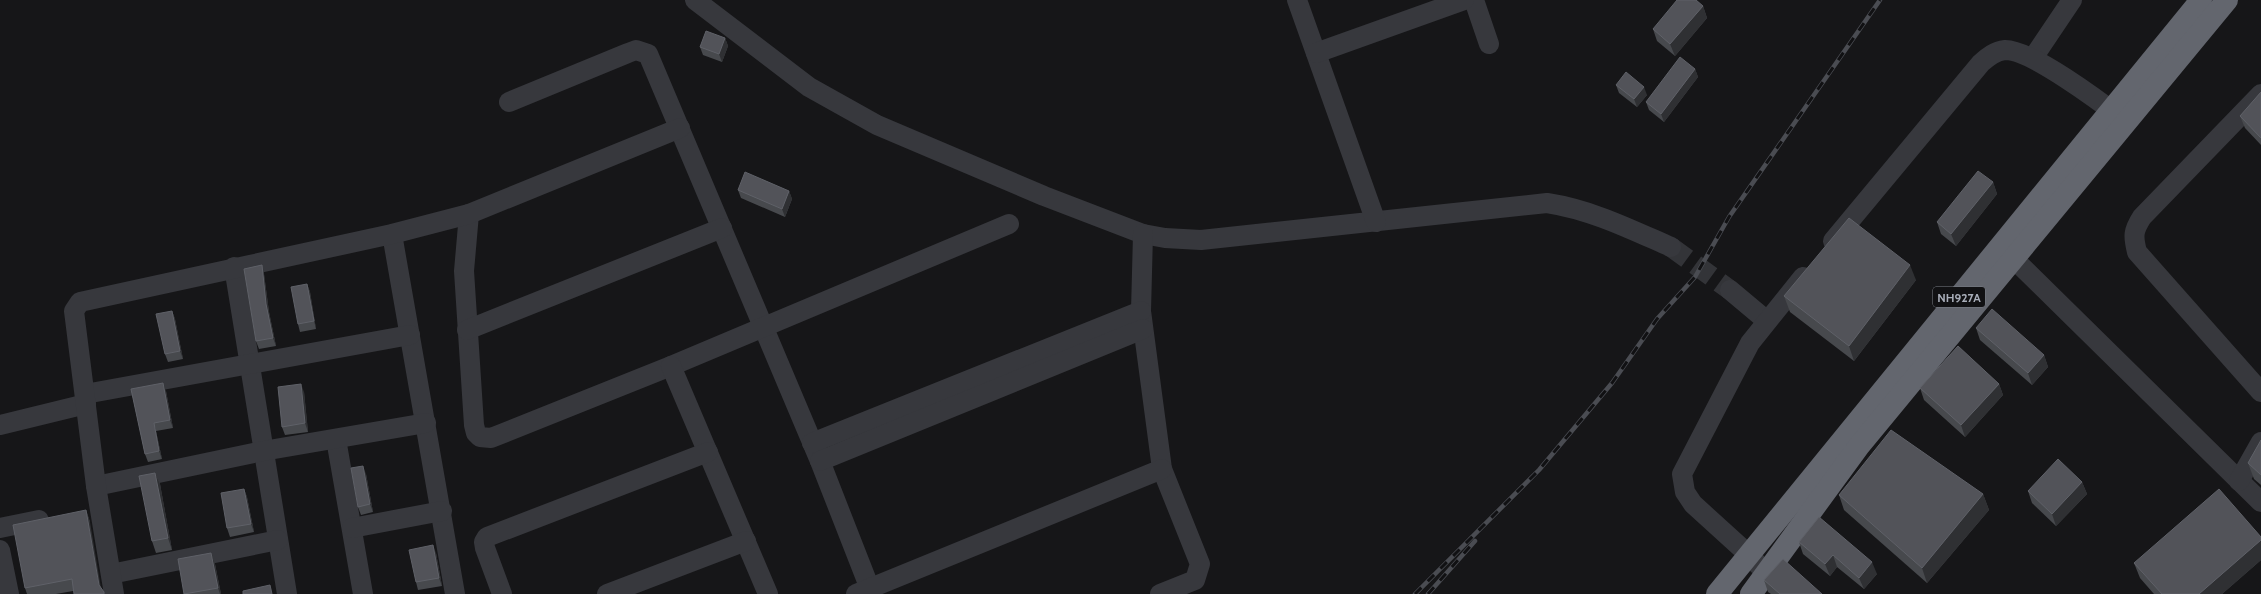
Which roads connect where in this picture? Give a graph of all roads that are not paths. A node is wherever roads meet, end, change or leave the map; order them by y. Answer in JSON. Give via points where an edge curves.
{"nodes":[{"id":1,"x":695,"y":0,"type":"edge"},
{"id":2,"x":1297,"y":0,"type":"edge"},
{"id":3,"x":1464,"y":0,"type":"edge"},
{"id":4,"x":1474,"y":0,"type":"edge"},
{"id":5,"x":2072,"y":0,"type":"edge"},
{"id":6,"x":2201,"y":0,"type":"edge"},
{"id":7,"x":2227,"y":0,"type":"edge"},
{"id":8,"x":1490,"y":44,"type":"dead end"},
{"id":9,"x":1316,"y":53,"type":"junction"},
{"id":10,"x":2033,"y":58,"type":"junction"},
{"id":11,"x":2261,"y":94,"type":"edge"},
{"id":12,"x":509,"y":102,"type":"dead end"},
{"id":13,"x":2119,"y":117,"type":"junction"},
{"id":14,"x":680,"y":128,"type":"junction"},
{"id":15,"x":469,"y":214,"type":"junction"},
{"id":16,"x":1376,"y":222,"type":"junction"},
{"id":17,"x":1009,"y":224,"type":"dead end"},
{"id":18,"x":722,"y":228,"type":"junction"},
{"id":19,"x":392,"y":234,"type":"junction"},
{"id":20,"x":1143,"y":234,"type":"junction"},
{"id":21,"x":1671,"y":247,"type":"tunnel mouth"},
{"id":22,"x":2014,"y":259,"type":"junction"},
{"id":23,"x":234,"y":267,"type":"junction"},
{"id":24,"x":1730,"y":290,"type":"tunnel mouth"},
{"id":25,"x":1142,"y":320,"type":"junction"},
{"id":26,"x":1767,"y":321,"type":"junction"},
{"id":27,"x":763,"y":328,"type":"junction"},
{"id":28,"x":467,"y":330,"type":"junction"},
{"id":29,"x":410,"y":335,"type":"junction"},
{"id":30,"x":249,"y":364,"type":"junction"},
{"id":31,"x":671,"y":366,"type":"junction"},
{"id":32,"x":2261,"y":392,"type":"edge"},
{"id":33,"x":86,"y":399,"type":"junction"},
{"id":34,"x":426,"y":423,"type":"junction"},
{"id":35,"x":0,"y":425,"type":"edge"},
{"id":36,"x":336,"y":439,"type":"junction"},
{"id":37,"x":2261,"y":442,"type":"edge"},
{"id":38,"x":263,"y":452,"type":"junction"},
{"id":39,"x":708,"y":452,"type":"junction"},
{"id":40,"x":816,"y":452,"type":"junction"},
{"id":41,"x":1162,"y":469,"type":"junction"},
{"id":42,"x":2239,"y":481,"type":"junction"},
{"id":43,"x":96,"y":486,"type":"junction"},
{"id":44,"x":2261,"y":502,"type":"edge"},
{"id":45,"x":442,"y":512,"type":"junction"},
{"id":46,"x":54,"y":517,"type":"edge"},
{"id":47,"x":0,"y":528,"type":"edge"},
{"id":48,"x":352,"y":528,"type":"junction"},
{"id":49,"x":278,"y":540,"type":"junction"},
{"id":50,"x":746,"y":540,"type":"junction"},
{"id":51,"x":0,"y":550,"type":"edge"},
{"id":52,"x":1748,"y":554,"type":"junction"},
{"id":53,"x":1766,"y":573,"type":"junction"},
{"id":54,"x":111,"y":574,"type":"junction"},
{"id":55,"x":866,"y":592,"type":"edge"},
{"id":56,"x":9,"y":594,"type":"edge"},
{"id":57,"x":114,"y":594,"type":"edge"},
{"id":58,"x":287,"y":594,"type":"edge"},
{"id":59,"x":363,"y":594,"type":"edge"},
{"id":60,"x":455,"y":594,"type":"edge"},
{"id":61,"x":502,"y":594,"type":"edge"},
{"id":62,"x":607,"y":594,"type":"edge"},
{"id":63,"x":768,"y":594,"type":"edge"},
{"id":64,"x":1160,"y":594,"type":"edge"},
{"id":65,"x":1717,"y":594,"type":"edge"},
{"id":66,"x":1751,"y":594,"type":"edge"}],
"edges":[{"from":1,"to":20,"type":"street","via":[[808,87],[877,125],[1044,196]]},
{"from":2,"to":9,"type":"street"},
{"from":3,"to":9,"type":"street"},
{"from":4,"to":8,"type":"street"},
{"from":5,"to":10,"type":"street"},
{"from":6,"to":13,"type":"highway","number":"NH927A"},
{"from":7,"to":13,"type":"highway","number":"NH927A"},
{"from":9,"to":16,"type":"street"},
{"from":10,"to":13,"type":"street"},
{"from":10,"to":26,"type":"street","via":[[2006,50],[1994,53],[1981,63]]},
{"from":11,"to":32,"type":"street","via":[[2142,217],[2134,229],[2134,240],[2137,252]]},
{"from":12,"to":14,"type":"street","via":[[628,53],[643,51],[651,58]]},
{"from":13,"to":22,"type":"highway","number":"NH927A"},
{"from":13,"to":52,"type":"highway","number":"NH927A"},
{"from":14,"to":15,"type":"street"},
{"from":14,"to":18,"type":"street"},
{"from":15,"to":19,"type":"street"},
{"from":15,"to":28,"type":"street","via":[[464,259]]},
{"from":16,"to":20,"type":"street","via":[[1201,240]]},
{"from":16,"to":21,"type":"street","via":[[1547,203],[1574,207],[1600,215]]},
{"from":17,"to":27,"type":"street"},
{"from":18,"to":27,"type":"street"},
{"from":18,"to":28,"type":"street"},
{"from":19,"to":23,"type":"street"},
{"from":19,"to":29,"type":"street"},
{"from":20,"to":25,"type":"street"},
{"from":22,"to":42,"type":"street"},
{"from":22,"to":53,"type":"highway","number":"NH927A","via":[[1859,446]]},
{"from":23,"to":30,"type":"street"},
{"from":23,"to":33,"type":"street","via":[[80,302],[74,311]]},
{"from":24,"to":26,"type":"street"},
{"from":25,"to":40,"type":"street"},
{"from":25,"to":41,"type":"street"},
{"from":26,"to":52,"type":"street","via":[[1750,343],[1682,474],[1685,492],[1693,504]]},
{"from":27,"to":31,"type":"street"},
{"from":27,"to":40,"type":"street"},
{"from":28,"to":31,"type":"street","via":[[474,425],[476,433],[485,438],[491,438]]},
{"from":29,"to":30,"type":"street"},
{"from":29,"to":34,"type":"street"},
{"from":30,"to":33,"type":"street"},
{"from":30,"to":38,"type":"street"},
{"from":31,"to":39,"type":"street"},
{"from":33,"to":35,"type":"street"},
{"from":33,"to":43,"type":"street"},
{"from":34,"to":36,"type":"street"},
{"from":34,"to":45,"type":"street"},
{"from":36,"to":38,"type":"street"},
{"from":36,"to":48,"type":"street"},
{"from":37,"to":42,"type":"street"},
{"from":38,"to":43,"type":"street"},
{"from":38,"to":49,"type":"street"},
{"from":39,"to":50,"type":"street"},
{"from":39,"to":61,"type":"street","via":[[487,536],[485,548]]},
{"from":40,"to":55,"type":"street"},
{"from":41,"to":55,"type":"street"},
{"from":41,"to":64,"type":"street","via":[[1200,564],[1195,580]]},
{"from":42,"to":44,"type":"street"},
{"from":43,"to":54,"type":"street","via":[[92,510]]},
{"from":45,"to":48,"type":"street"},
{"from":45,"to":60,"type":"street"},
{"from":46,"to":47,"type":"street"},
{"from":48,"to":59,"type":"street"},
{"from":49,"to":54,"type":"street"},
{"from":49,"to":58,"type":"street"},
{"from":50,"to":62,"type":"street"},
{"from":50,"to":63,"type":"street"},
{"from":51,"to":56,"type":"street"},
{"from":52,"to":53,"type":"street"},
{"from":52,"to":65,"type":"highway","number":"NH927A"},
{"from":53,"to":66,"type":"highway","number":"NH927A"},
{"from":54,"to":57,"type":"street"}]}
